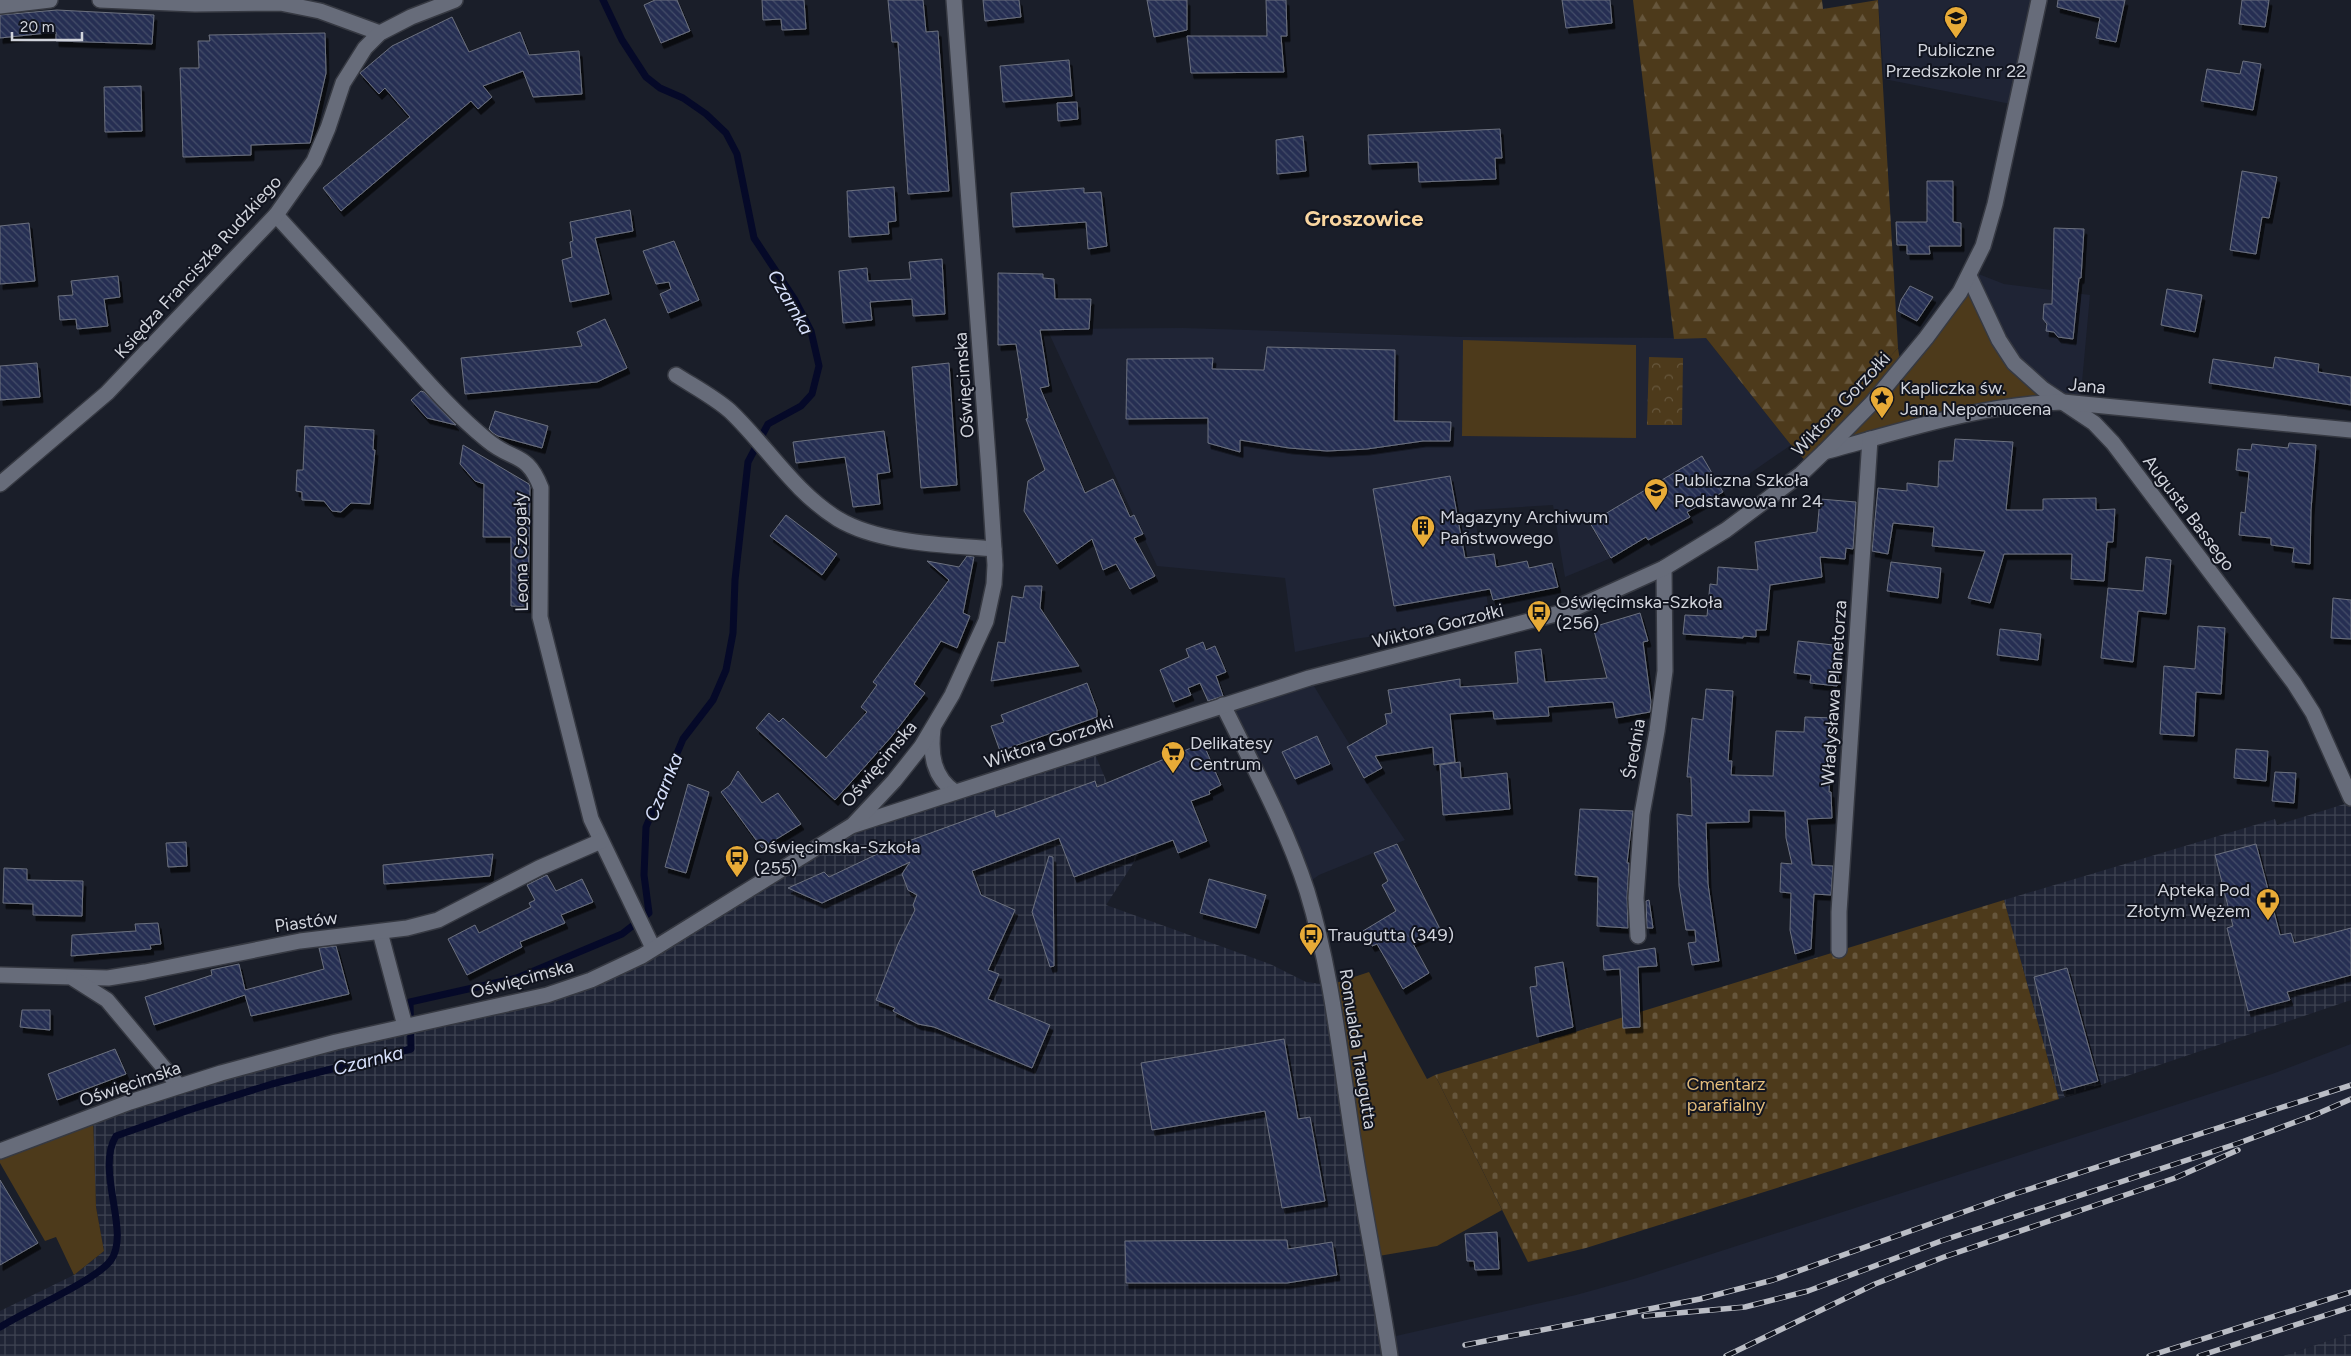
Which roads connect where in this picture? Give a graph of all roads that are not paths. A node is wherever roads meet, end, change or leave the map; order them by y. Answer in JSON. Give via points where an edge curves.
{"nodes":[{"id":1,"x":50,"y":0,"type":"edge"},
{"id":2,"x":100,"y":0,"type":"edge"},
{"id":3,"x":455,"y":0,"type":"edge"},
{"id":4,"x":954,"y":0,"type":"edge"},
{"id":5,"x":2039,"y":0,"type":"edge"},
{"id":6,"x":0,"y":6,"type":"edge"},
{"id":7,"x":380,"y":33,"type":"junction"},
{"id":8,"x":276,"y":215,"type":"junction"},
{"id":9,"x":1969,"y":276,"type":"junction"},
{"id":10,"x":676,"y":375,"type":"dead end"},
{"id":11,"x":2063,"y":402,"type":"junction"},
{"id":12,"x":2351,"y":430,"type":"edge"},
{"id":13,"x":1870,"y":440,"type":"junction"},
{"id":14,"x":1824,"y":452,"type":"junction"},
{"id":15,"x":0,"y":484,"type":"edge"},
{"id":16,"x":994,"y":549,"type":"junction"},
{"id":17,"x":1664,"y":568,"type":"junction"},
{"id":18,"x":1223,"y":705,"type":"junction"},
{"id":19,"x":934,"y":727,"type":"junction"},
{"id":20,"x":955,"y":792,"type":"junction"},
{"id":21,"x":2351,"y":798,"type":"edge"},
{"id":22,"x":852,"y":825,"type":"junction"},
{"id":23,"x":601,"y":841,"type":"junction"},
{"id":24,"x":380,"y":932,"type":"junction"},
{"id":25,"x":1638,"y":936,"type":"dead end"},
{"id":26,"x":653,"y":948,"type":"junction"},
{"id":27,"x":1839,"y":950,"type":"dead end"},
{"id":28,"x":0,"y":975,"type":"edge"},
{"id":29,"x":72,"y":978,"type":"junction"},
{"id":30,"x":406,"y":1026,"type":"junction"},
{"id":31,"x":180,"y":1086,"type":"junction"},
{"id":32,"x":0,"y":1151,"type":"edge"},
{"id":33,"x":1390,"y":1356,"type":"edge"}],
"edges":[{"from":1,"to":6,"type":"street"},
{"from":2,"to":7,"type":"street","via":[[280,3],[320,11]]},
{"from":3,"to":7,"type":"street","name":"Księdza Franciszka Rudzkiego"},
{"from":4,"to":16,"type":"street","name":"Oświęcimska"},
{"from":5,"to":9,"type":"street","name":"Wiktora Gorzołki","via":[[1994,204],[1983,246]]},
{"from":7,"to":8,"type":"street","name":"Księdza Franciszka Rudzkiego","via":[[353,64],[314,161]]},
{"from":8,"to":15,"type":"street","name":"Księdza Franciszka Rudzkiego","via":[[108,393]]},
{"from":8,"to":23,"type":"street","name":"Leona Czogały","via":[[462,417],[486,440],[526,462],[535,471],[541,488],[540,617],[591,819]]},
{"from":9,"to":11,"type":"street","name":"Augusta Bassego","via":[[1999,340],[2014,363]]},
{"from":9,"to":14,"type":"street","name":"Wiktora Gorzołki","via":[[1901,368]]},
{"from":10,"to":16,"type":"street","via":[[728,410],[814,502],[838,519],[863,530],[926,543]]},
{"from":11,"to":12,"type":"street","name":"Jana"},
{"from":11,"to":13,"type":"street","name":"Jana","via":[[2010,406]]},
{"from":11,"to":21,"type":"street","name":"Augusta Bassego","via":[[2094,423],[2113,443],[2294,683],[2313,713]]},
{"from":13,"to":14,"type":"street","name":"Jana"},
{"from":13,"to":27,"type":"street","name":"Władysława Planetorza"},
{"from":14,"to":17,"type":"street","name":"Wiktora Gorzołki","via":[[1801,474],[1726,530]]},
{"from":16,"to":19,"type":"street","name":"Oświęcimska","via":[[994,584],[986,621]]},
{"from":17,"to":18,"type":"street","name":"Wiktora Gorzołki","via":[[1571,610],[1309,678]]},
{"from":17,"to":25,"type":"street","name":"Średnia","via":[[1665,671],[1642,814],[1636,898]]},
{"from":18,"to":20,"type":"street","name":"Wiktora Gorzołki"},
{"from":18,"to":33,"type":"street","name":"Romualda Traugutta","via":[[1286,834],[1307,891],[1320,940]]},
{"from":19,"to":20,"type":"street","via":[[933,759],[937,774]]},
{"from":19,"to":22,"type":"street","name":"Oświęcimska","via":[[894,780]]},
{"from":20,"to":22,"type":"street","name":"Wiktora Gorzołki"},
{"from":22,"to":26,"type":"street","name":"Oświęcimska"},
{"from":23,"to":24,"type":"street","name":"Piastów","via":[[539,868],[438,920]]},
{"from":23,"to":26,"type":"street","name":"Leona Czogały"},
{"from":24,"to":29,"type":"street","name":"Piastów","via":[[300,940],[108,978]]},
{"from":24,"to":30,"type":"street"},
{"from":26,"to":30,"type":"street","name":"Oświęcimska","via":[[622,966],[569,988]]},
{"from":28,"to":29,"type":"street","name":"Piastów"},
{"from":29,"to":31,"type":"street","via":[[107,1000]]},
{"from":30,"to":31,"type":"street","name":"Oświęcimska","via":[[279,1056]]},
{"from":31,"to":32,"type":"street","name":"Oświęcimska"}]}
